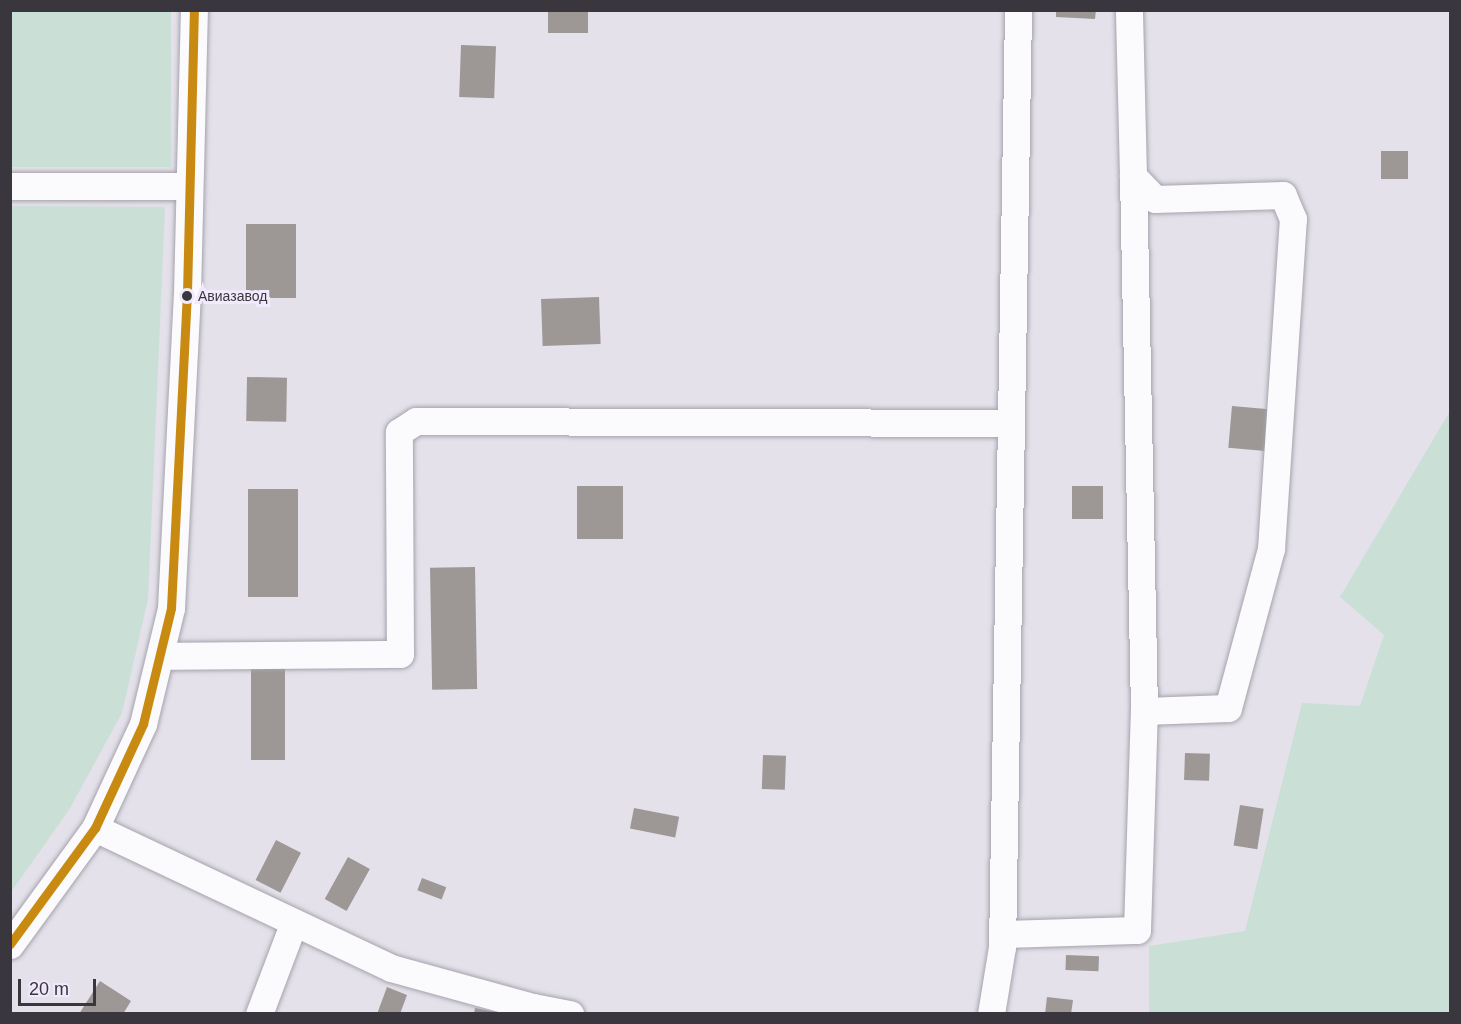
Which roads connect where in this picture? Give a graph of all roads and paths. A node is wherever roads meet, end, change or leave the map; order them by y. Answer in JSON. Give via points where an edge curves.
{"nodes":[{"id":1,"x":194,"y":10,"type":"edge"},
{"id":2,"x":1018,"y":10,"type":"edge"},
{"id":3,"x":1129,"y":10,"type":"edge"},
{"id":4,"x":1133,"y":176,"type":"junction"},
{"id":5,"x":10,"y":186,"type":"edge"},
{"id":6,"x":189,"y":186,"type":"junction"},
{"id":7,"x":1011,"y":423,"type":"junction"},
{"id":8,"x":160,"y":656,"type":"junction"},
{"id":9,"x":1144,"y":711,"type":"junction"},
{"id":10,"x":95,"y":828,"type":"junction"},
{"id":11,"x":294,"y":922,"type":"junction"},
{"id":12,"x":1002,"y":934,"type":"junction"},
{"id":13,"x":10,"y":945,"type":"edge"},
{"id":14,"x":259,"y":1014,"type":"edge"},
{"id":15,"x":570,"y":1014,"type":"edge"},
{"id":16,"x":991,"y":1014,"type":"edge"}],
"edges":[{"from":1,"to":6,"type":"street"},
{"from":2,"to":7,"type":"street"},
{"from":3,"to":4,"type":"street"},
{"from":4,"to":9,"type":"street"},
{"from":4,"to":9,"type":"street","via":[[1155,199],[1283,195],[1293,219],[1271,549],[1228,708]]},
{"from":5,"to":6,"type":"street"},
{"from":6,"to":8,"type":"street","via":[[171,608]]},
{"from":7,"to":8,"type":"street","via":[[416,421],[399,432],[400,654]]},
{"from":7,"to":12,"type":"street"},
{"from":8,"to":10,"type":"street","via":[[143,724]]},
{"from":9,"to":12,"type":"street","via":[[1137,930]]},
{"from":10,"to":11,"type":"street"},
{"from":10,"to":13,"type":"street"},
{"from":11,"to":14,"type":"street"},
{"from":11,"to":15,"type":"street","via":[[391,969]]},
{"from":12,"to":16,"type":"street"}]}
